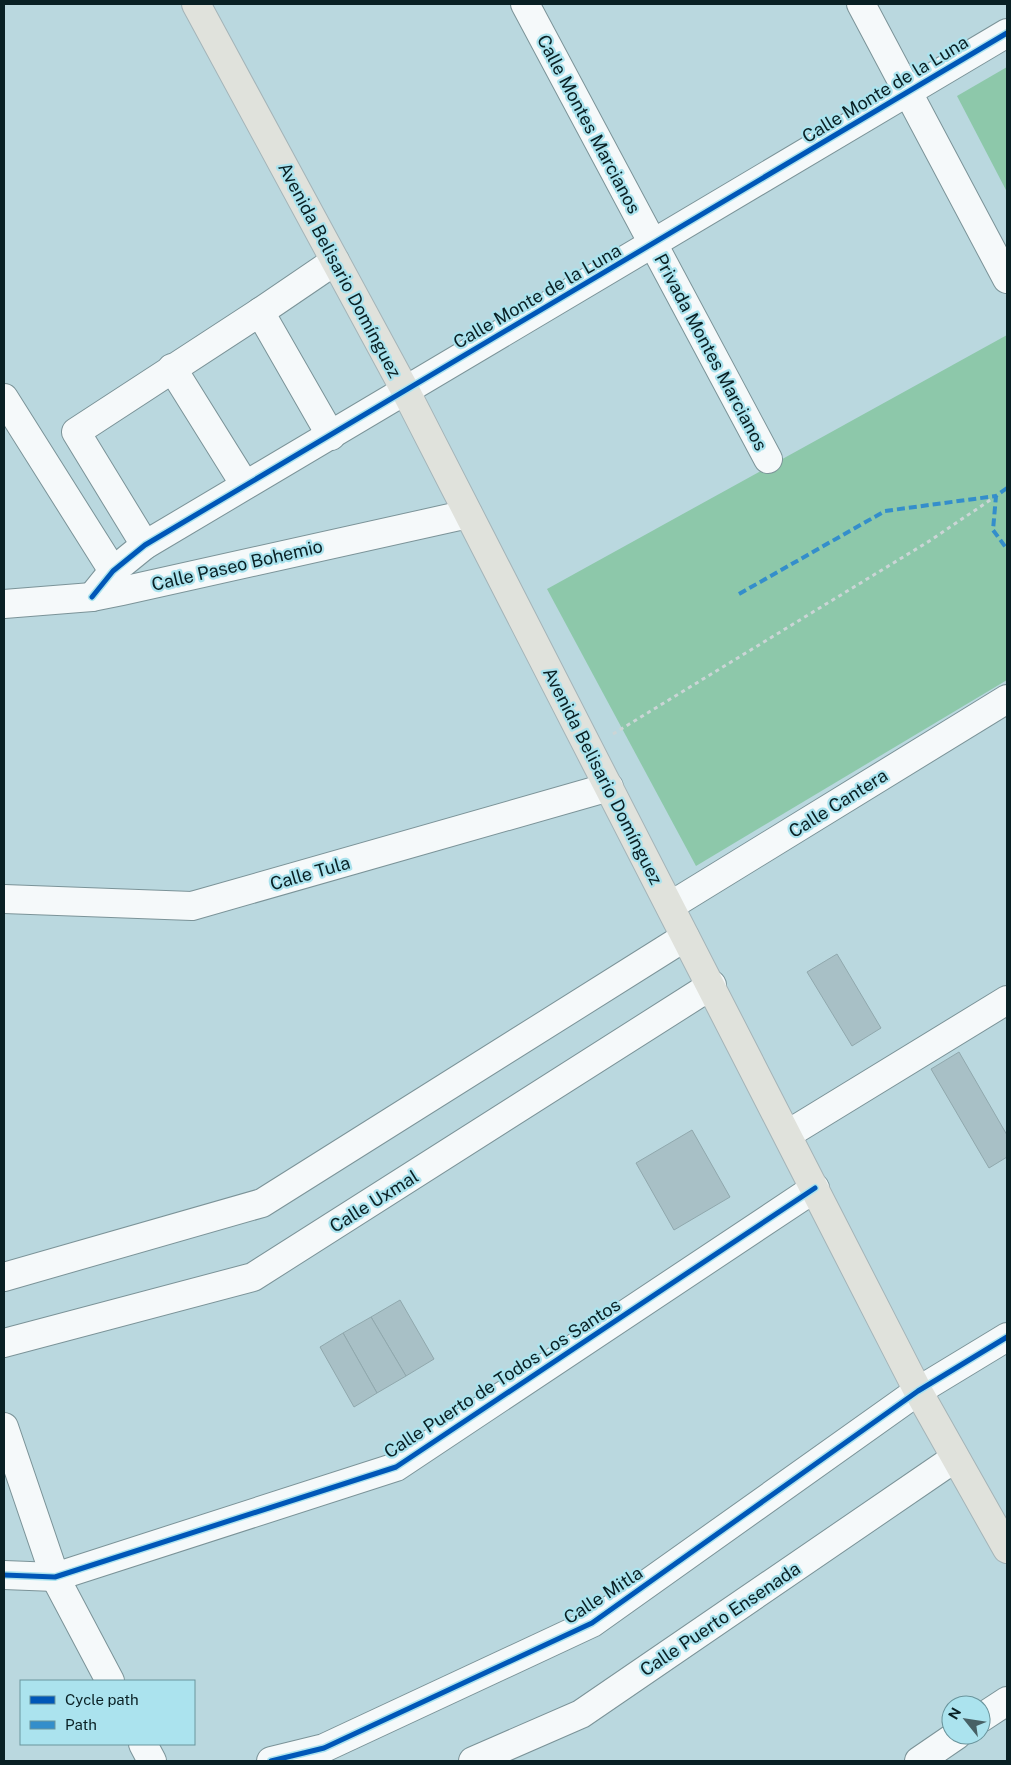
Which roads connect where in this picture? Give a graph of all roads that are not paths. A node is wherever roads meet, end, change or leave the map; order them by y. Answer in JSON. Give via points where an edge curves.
{"nodes":[{"id":1,"x":196,"y":4,"type":"edge"},
{"id":2,"x":525,"y":4,"type":"edge"},
{"id":3,"x":861,"y":4,"type":"edge"},
{"id":4,"x":1007,"y":32,"type":"edge"},
{"id":5,"x":908,"y":92,"type":"junction"},
{"id":6,"x":653,"y":244,"type":"junction"},
{"id":7,"x":335,"y":261,"type":"junction"},
{"id":8,"x":1006,"y":279,"type":"edge"},
{"id":9,"x":260,"y":312,"type":"junction"},
{"id":10,"x":172,"y":368,"type":"junction"},
{"id":11,"x":405,"y":390,"type":"junction"},
{"id":12,"x":4,"y":398,"type":"edge"},
{"id":13,"x":331,"y":436,"type":"junction"},
{"id":14,"x":768,"y":459,"type":"dead end"},
{"id":15,"x":245,"y":485,"type":"junction"},
{"id":16,"x":468,"y":514,"type":"junction"},
{"id":17,"x":145,"y":545,"type":"junction"},
{"id":18,"x":118,"y":581,"type":"junction"},
{"id":19,"x":4,"y":604,"type":"edge"},
{"id":20,"x":1007,"y":699,"type":"edge"},
{"id":21,"x":609,"y":787,"type":"junction"},
{"id":22,"x":4,"y":899,"type":"edge"},
{"id":23,"x":670,"y":906,"type":"junction"},
{"id":24,"x":685,"y":936,"type":"junction"},
{"id":25,"x":712,"y":985,"type":"junction"},
{"id":26,"x":1007,"y":1000,"type":"edge"},
{"id":27,"x":788,"y":1134,"type":"junction"},
{"id":28,"x":815,"y":1188,"type":"junction"},
{"id":29,"x":4,"y":1277,"type":"edge"},
{"id":30,"x":1007,"y":1337,"type":"edge"},
{"id":31,"x":4,"y":1343,"type":"edge"},
{"id":32,"x":918,"y":1391,"type":"junction"},
{"id":33,"x":4,"y":1427,"type":"edge"},
{"id":34,"x":955,"y":1458,"type":"junction"},
{"id":35,"x":1007,"y":1549,"type":"edge"},
{"id":36,"x":4,"y":1575,"type":"edge"},
{"id":37,"x":55,"y":1577,"type":"junction"},
{"id":38,"x":109,"y":1680,"type":"edge"},
{"id":39,"x":1007,"y":1700,"type":"edge"},
{"id":40,"x":991,"y":1711,"type":"edge"},
{"id":41,"x":144,"y":1745,"type":"edge"},
{"id":42,"x":942,"y":1745,"type":"edge"},
{"id":43,"x":152,"y":1761,"type":"edge"},
{"id":44,"x":270,"y":1761,"type":"edge"},
{"id":45,"x":473,"y":1761,"type":"edge"},
{"id":46,"x":918,"y":1761,"type":"edge"}],
"edges":[{"from":1,"to":7,"type":"main road","name":"Avenida Belisario Domínguez"},
{"from":2,"to":6,"type":"street","name":"Calle Montes Marcianos"},
{"from":3,"to":5,"type":"street"},
{"from":4,"to":5,"type":"street","name":"Calle Monte de la Luna"},
{"from":5,"to":6,"type":"street","name":"Calle Monte de la Luna"},
{"from":5,"to":8,"type":"street"},
{"from":6,"to":11,"type":"street","name":"Calle Monte de la Luna"},
{"from":6,"to":14,"type":"street","name":"Privada Montes Marcianos"},
{"from":7,"to":9,"type":"street"},
{"from":7,"to":11,"type":"main road","name":"Avenida Belisario Domínguez"},
{"from":9,"to":10,"type":"street"},
{"from":9,"to":13,"type":"street"},
{"from":10,"to":15,"type":"street"},
{"from":10,"to":17,"type":"street","via":[[76,432]]},
{"from":11,"to":13,"type":"street","name":"Calle Monte de la Luna"},
{"from":11,"to":16,"type":"main road","name":"Avenida Belisario Domínguez"},
{"from":12,"to":18,"type":"street"},
{"from":13,"to":15,"type":"street","name":"Calle Monte de la Luna"},
{"from":15,"to":17,"type":"street","name":"Calle Monte de la Luna"},
{"from":16,"to":18,"type":"street","name":"Calle Paseo Bohemio"},
{"from":16,"to":21,"type":"main road","name":"Avenida Belisario Domínguez"},
{"from":17,"to":18,"type":"street","name":"Calle Monte de la Luna"},
{"from":18,"to":19,"type":"street","name":"Calle Monte de la Luna","via":[[92,597]]},
{"from":20,"to":23,"type":"street","name":"Calle Cantera"},
{"from":21,"to":22,"type":"street","name":"Calle Tula","via":[[192,906]]},
{"from":21,"to":23,"type":"main road","name":"Avenida Belisario Domínguez"},
{"from":23,"to":24,"type":"main road","name":"Avenida Belisario Domínguez"},
{"from":24,"to":25,"type":"main road","name":"Avenida Belisario Domínguez"},
{"from":24,"to":29,"type":"street","via":[[262,1204]]},
{"from":25,"to":27,"type":"main road","name":"Avenida Belisario Domínguez"},
{"from":25,"to":31,"type":"street","name":"Calle Uxmal","via":[[253,1277]]},
{"from":26,"to":27,"type":"street"},
{"from":27,"to":28,"type":"main road","name":"Avenida Belisario Domínguez"},
{"from":28,"to":32,"type":"main road","name":"Avenida Belisario Domínguez"},
{"from":28,"to":37,"type":"street","name":"Calle Puerto de Todos Los Santos","via":[[396,1467]]},
{"from":30,"to":32,"type":"street"},
{"from":32,"to":34,"type":"main road","name":"Avenida Belisario Domínguez"},
{"from":32,"to":44,"type":"street","name":"Calle Mitla","via":[[592,1623],[324,1748]]},
{"from":33,"to":37,"type":"street"},
{"from":34,"to":35,"type":"main road","name":"Avenida Belisario Domínguez"},
{"from":34,"to":45,"type":"street","name":"Calle Puerto Ensenada","via":[[581,1714]]},
{"from":36,"to":37,"type":"street","name":"Calle Puerto de Todos Los Santos"},
{"from":37,"to":38,"type":"street"},
{"from":39,"to":40,"type":"street"},
{"from":41,"to":43,"type":"street"},
{"from":42,"to":46,"type":"street"}]}
